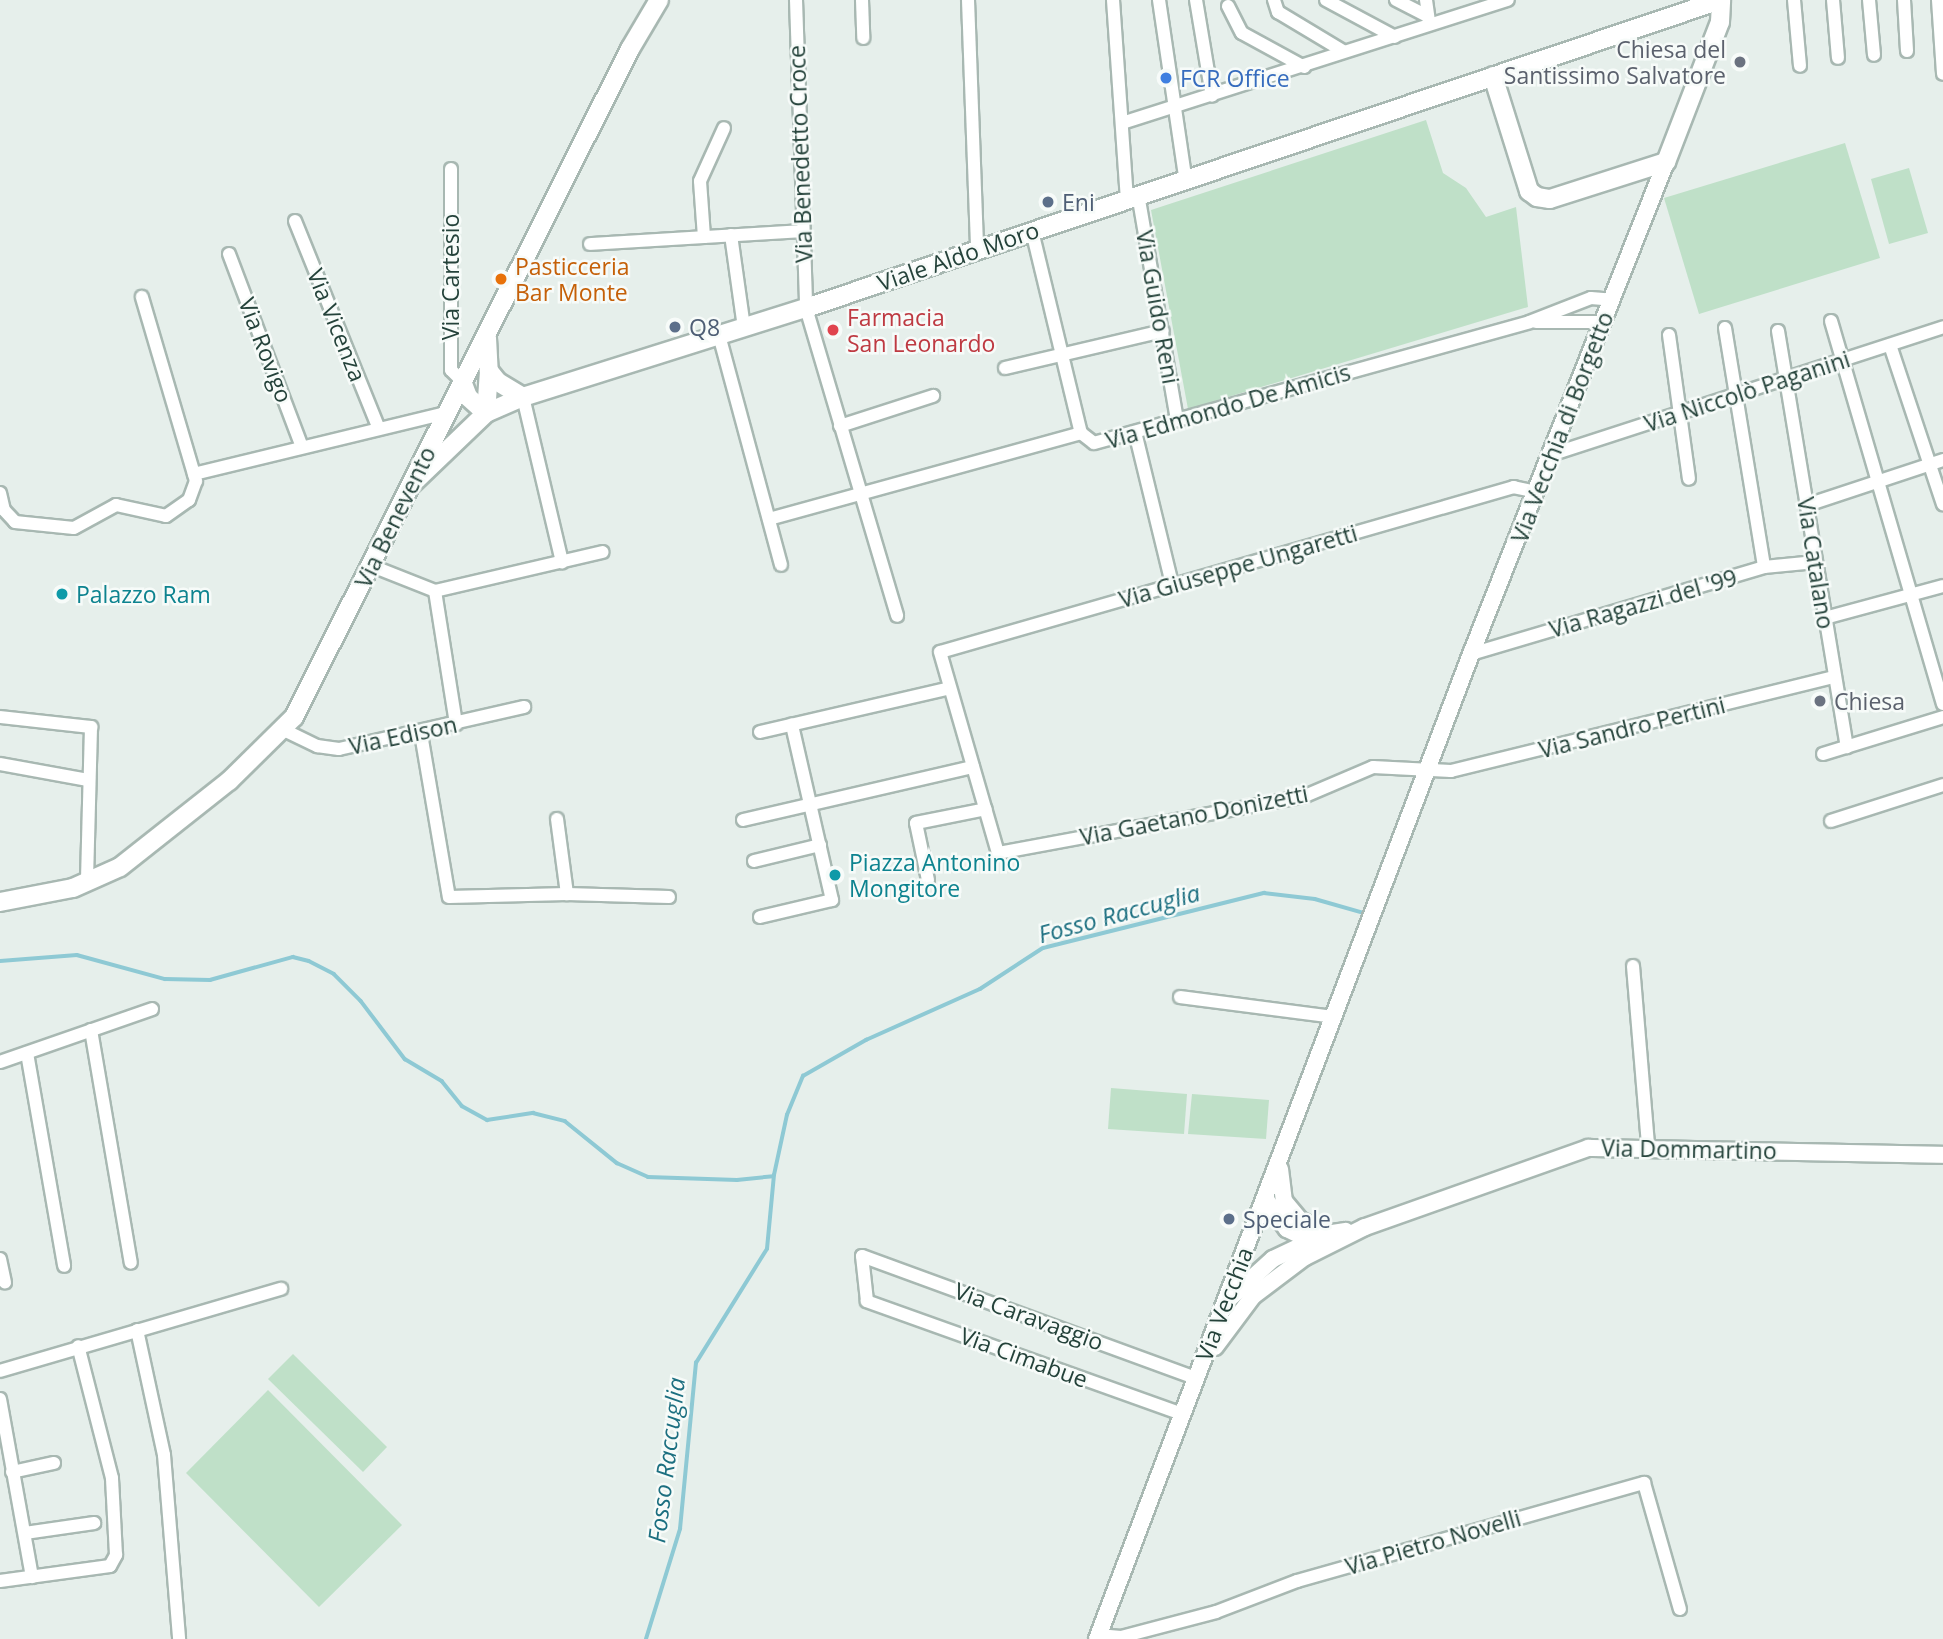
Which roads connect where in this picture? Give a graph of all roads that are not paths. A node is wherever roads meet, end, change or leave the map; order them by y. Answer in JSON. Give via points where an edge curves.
{"nodes":[{"id":1,"x":659,"y":0,"type":"edge"},
{"id":2,"x":796,"y":0,"type":"edge"},
{"id":3,"x":862,"y":0,"type":"edge"},
{"id":4,"x":968,"y":0,"type":"edge"},
{"id":5,"x":1113,"y":0,"type":"edge"},
{"id":6,"x":1159,"y":0,"type":"edge"},
{"id":7,"x":1196,"y":0,"type":"edge"},
{"id":8,"x":1274,"y":0,"type":"edge"},
{"id":9,"x":1326,"y":0,"type":"edge"},
{"id":10,"x":1396,"y":0,"type":"edge"},
{"id":11,"x":1426,"y":0,"type":"edge"},
{"id":12,"x":1508,"y":0,"type":"edge"},
{"id":13,"x":1721,"y":0,"type":"edge"},
{"id":14,"x":1794,"y":0,"type":"edge"},
{"id":15,"x":1833,"y":0,"type":"edge"},
{"id":16,"x":1869,"y":0,"type":"edge"},
{"id":17,"x":1904,"y":0,"type":"edge"},
{"id":18,"x":1938,"y":0,"type":"edge"},
{"id":19,"x":1228,"y":6,"type":"dead end"},
{"id":20,"x":1684,"y":6,"type":"edge"},
{"id":21,"x":1429,"y":21,"type":"junction"},
{"id":22,"x":1395,"y":37,"type":"junction"},
{"id":23,"x":863,"y":38,"type":"dead end"},
{"id":24,"x":1343,"y":51,"type":"junction"},
{"id":25,"x":1907,"y":51,"type":"dead end"},
{"id":26,"x":1874,"y":55,"type":"dead end"},
{"id":27,"x":1838,"y":58,"type":"dead end"},
{"id":28,"x":1800,"y":66,"type":"dead end"},
{"id":29,"x":1304,"y":67,"type":"junction"},
{"id":30,"x":1943,"y":74,"type":"edge"},
{"id":31,"x":1493,"y":76,"type":"junction"},
{"id":32,"x":1212,"y":96,"type":"junction"},
{"id":33,"x":1177,"y":107,"type":"junction"},
{"id":34,"x":1122,"y":123,"type":"junction"},
{"id":35,"x":724,"y":128,"type":"dead end"},
{"id":36,"x":1666,"y":162,"type":"junction"},
{"id":37,"x":451,"y":169,"type":"dead end"},
{"id":38,"x":1185,"y":177,"type":"junction"},
{"id":39,"x":1133,"y":196,"type":"junction"},
{"id":40,"x":295,"y":221,"type":"dead end"},
{"id":41,"x":802,"y":231,"type":"junction"},
{"id":42,"x":1032,"y":231,"type":"junction"},
{"id":43,"x":731,"y":235,"type":"junction"},
{"id":44,"x":704,"y":237,"type":"junction"},
{"id":45,"x":590,"y":244,"type":"dead end"},
{"id":46,"x":977,"y":250,"type":"junction"},
{"id":47,"x":229,"y":254,"type":"dead end"},
{"id":48,"x":142,"y":297,"type":"dead end"},
{"id":49,"x":1612,"y":300,"type":"junction"},
{"id":50,"x":806,"y":308,"type":"junction"},
{"id":51,"x":1832,"y":321,"type":"dead end"},
{"id":52,"x":1529,"y":322,"type":"junction"},
{"id":53,"x":1603,"y":322,"type":"junction"},
{"id":54,"x":744,"y":327,"type":"junction"},
{"id":55,"x":1943,"y":327,"type":"edge"},
{"id":56,"x":1725,"y":328,"type":"dead end"},
{"id":57,"x":488,"y":331,"type":"junction"},
{"id":58,"x":1163,"y":331,"type":"junction"},
{"id":59,"x":1778,"y":331,"type":"dead end"},
{"id":60,"x":719,"y":335,"type":"junction"},
{"id":61,"x":1669,"y":335,"type":"dead end"},
{"id":62,"x":1889,"y":345,"type":"junction"},
{"id":63,"x":1062,"y":355,"type":"junction"},
{"id":64,"x":1841,"y":360,"type":"junction"},
{"id":65,"x":1005,"y":368,"type":"dead end"},
{"id":66,"x":489,"y":372,"type":"junction"},
{"id":67,"x":1786,"y":379,"type":"junction"},
{"id":68,"x":462,"y":381,"type":"junction"},
{"id":69,"x":1735,"y":395,"type":"junction"},
{"id":70,"x":523,"y":397,"type":"junction"},
{"id":71,"x":933,"y":397,"type":"dead end"},
{"id":72,"x":446,"y":413,"type":"junction"},
{"id":73,"x":486,"y":413,"type":"junction"},
{"id":74,"x":1679,"y":414,"type":"junction"},
{"id":75,"x":1177,"y":420,"type":"junction"},
{"id":76,"x":840,"y":426,"type":"junction"},
{"id":77,"x":379,"y":429,"type":"junction"},
{"id":78,"x":1135,"y":432,"type":"junction"},
{"id":79,"x":1081,"y":433,"type":"junction"},
{"id":80,"x":302,"y":447,"type":"junction"},
{"id":81,"x":1550,"y":456,"type":"junction"},
{"id":82,"x":1943,"y":460,"type":"edge"},
{"id":83,"x":1930,"y":465,"type":"junction"},
{"id":84,"x":194,"y":474,"type":"junction"},
{"id":85,"x":1689,"y":478,"type":"dead end"},
{"id":86,"x":1877,"y":482,"type":"junction"},
{"id":87,"x":412,"y":484,"type":"junction"},
{"id":88,"x":0,"y":492,"type":"edge"},
{"id":89,"x":860,"y":492,"type":"junction"},
{"id":90,"x":1536,"y":492,"type":"junction"},
{"id":91,"x":1943,"y":504,"type":"edge"},
{"id":92,"x":1807,"y":505,"type":"junction"},
{"id":93,"x":769,"y":519,"type":"junction"},
{"id":94,"x":603,"y":552,"type":"dead end"},
{"id":95,"x":562,"y":562,"type":"junction"},
{"id":96,"x":1816,"y":562,"type":"junction"},
{"id":97,"x":781,"y":565,"type":"dead end"},
{"id":98,"x":372,"y":566,"type":"junction"},
{"id":99,"x":1764,"y":567,"type":"junction"},
{"id":100,"x":1172,"y":584,"type":"junction"},
{"id":101,"x":1943,"y":586,"type":"edge"},
{"id":102,"x":435,"y":591,"type":"junction"},
{"id":103,"x":1911,"y":595,"type":"junction"},
{"id":104,"x":897,"y":616,"type":"dead end"},
{"id":105,"x":1825,"y":618,"type":"junction"},
{"id":106,"x":1471,"y":654,"type":"junction"},
{"id":107,"x":1835,"y":677,"type":"junction"},
{"id":108,"x":950,"y":688,"type":"junction"},
{"id":109,"x":1943,"y":704,"type":"edge"},
{"id":110,"x":524,"y":707,"type":"dead end"},
{"id":111,"x":0,"y":717,"type":"edge"},
{"id":112,"x":1943,"y":718,"type":"edge"},
{"id":113,"x":456,"y":724,"type":"junction"},
{"id":114,"x":792,"y":725,"type":"junction"},
{"id":115,"x":284,"y":730,"type":"junction"},
{"id":116,"x":760,"y":732,"type":"dead end"},
{"id":117,"x":421,"y":734,"type":"junction"},
{"id":118,"x":1847,"y":747,"type":"junction"},
{"id":119,"x":1823,"y":754,"type":"dead end"},
{"id":120,"x":0,"y":764,"type":"edge"},
{"id":121,"x":973,"y":766,"type":"junction"},
{"id":122,"x":1429,"y":767,"type":"junction"},
{"id":123,"x":88,"y":780,"type":"junction"},
{"id":124,"x":1943,"y":785,"type":"edge"},
{"id":125,"x":810,"y":807,"type":"junction"},
{"id":126,"x":986,"y":809,"type":"junction"},
{"id":127,"x":557,"y":819,"type":"dead end"},
{"id":128,"x":743,"y":820,"type":"dead end"},
{"id":129,"x":1830,"y":821,"type":"dead end"},
{"id":130,"x":816,"y":846,"type":"junction"},
{"id":131,"x":1397,"y":853,"type":"joint"},
{"id":132,"x":754,"y":861,"type":"dead end"},
{"id":133,"x":928,"y":880,"type":"dead end"},
{"id":134,"x":87,"y":883,"type":"junction"},
{"id":135,"x":567,"y":894,"type":"junction"},
{"id":136,"x":669,"y":897,"type":"dead end"},
{"id":137,"x":0,"y":902,"type":"edge"},
{"id":138,"x":760,"y":917,"type":"dead end"},
{"id":139,"x":1633,"y":966,"type":"dead end"},
{"id":140,"x":1180,"y":997,"type":"dead end"},
{"id":141,"x":152,"y":1009,"type":"dead end"},
{"id":142,"x":1335,"y":1017,"type":"junction"},
{"id":143,"x":91,"y":1030,"type":"junction"},
{"id":144,"x":27,"y":1053,"type":"junction"},
{"id":145,"x":0,"y":1062,"type":"edge"},
{"id":146,"x":1648,"y":1146,"type":"junction"},
{"id":147,"x":1943,"y":1155,"type":"edge"},
{"id":148,"x":1281,"y":1156,"type":"junction"},
{"id":149,"x":1265,"y":1198,"type":"junction"},
{"id":150,"x":1327,"y":1239,"type":"junction"},
{"id":151,"x":1309,"y":1241,"type":"junction"},
{"id":152,"x":0,"y":1259,"type":"edge"},
{"id":153,"x":131,"y":1263,"type":"dead end"},
{"id":154,"x":64,"y":1266,"type":"dead end"},
{"id":155,"x":5,"y":1282,"type":"dead end"},
{"id":156,"x":281,"y":1289,"type":"dead end"},
{"id":157,"x":867,"y":1301,"type":"joint"},
{"id":158,"x":1224,"y":1303,"type":"junction"},
{"id":159,"x":137,"y":1330,"type":"junction"},
{"id":160,"x":78,"y":1346,"type":"junction"},
{"id":161,"x":0,"y":1371,"type":"edge"},
{"id":162,"x":1195,"y":1378,"type":"junction"},
{"id":163,"x":0,"y":1399,"type":"edge"},
{"id":164,"x":1182,"y":1414,"type":"junction"},
{"id":165,"x":54,"y":1463,"type":"dead end"},
{"id":166,"x":12,"y":1472,"type":"junction"},
{"id":167,"x":94,"y":1523,"type":"dead end"},
{"id":168,"x":24,"y":1533,"type":"junction"},
{"id":169,"x":32,"y":1577,"type":"junction"},
{"id":170,"x":0,"y":1581,"type":"edge"},
{"id":171,"x":1680,"y":1609,"type":"dead end"},
{"id":172,"x":1098,"y":1637,"type":"edge"},
{"id":173,"x":179,"y":1639,"type":"edge"}],
"edges":[{"from":1,"to":57,"type":"main road","name":"Via Benevento"},
{"from":2,"to":41,"type":"street","name":"Via Benedetto Croce"},
{"from":3,"to":23,"type":"street"},
{"from":4,"to":46,"type":"street"},
{"from":5,"to":34,"type":"street","name":"Via Guido Reni"},
{"from":6,"to":33,"type":"street"},
{"from":7,"to":32,"type":"street"},
{"from":8,"to":24,"type":"street","via":[[1278,12]]},
{"from":9,"to":22,"type":"street"},
{"from":10,"to":21,"type":"street"},
{"from":11,"to":21,"type":"street"},
{"from":12,"to":21,"type":"street"},
{"from":13,"to":20,"type":"main road","name":"Viale Aldo Moro"},
{"from":13,"to":36,"type":"main road","name":"Via Vecchia di Borgetto","via":[[1720,22]]},
{"from":14,"to":28,"type":"street"},
{"from":15,"to":27,"type":"street"},
{"from":16,"to":26,"type":"street"},
{"from":17,"to":25,"type":"street"},
{"from":18,"to":30,"type":"street"},
{"from":19,"to":29,"type":"street","via":[[1242,33]]},
{"from":20,"to":31,"type":"main road","name":"Viale Aldo Moro"},
{"from":21,"to":22,"type":"street"},
{"from":22,"to":24,"type":"street"},
{"from":24,"to":29,"type":"street"},
{"from":29,"to":32,"type":"street"},
{"from":31,"to":36,"type":"main road","via":[[1529,191],[1537,197],[1550,199]]},
{"from":31,"to":38,"type":"main road","name":"Viale Aldo Moro"},
{"from":32,"to":33,"type":"street"},
{"from":33,"to":34,"type":"street"},
{"from":33,"to":38,"type":"street"},
{"from":34,"to":39,"type":"street","name":"Via Guido Reni"},
{"from":35,"to":44,"type":"street","via":[[700,181]]},
{"from":36,"to":49,"type":"street","name":"Via Vecchia di Borgetto"},
{"from":37,"to":68,"type":"street","name":"Via Cartesio","via":[[451,370]]},
{"from":38,"to":39,"type":"main road","name":"Viale Aldo Moro"},
{"from":39,"to":42,"type":"main road","name":"Viale Aldo Moro"},
{"from":39,"to":58,"type":"street","name":"Via Guido Reni"},
{"from":40,"to":77,"type":"street","name":"Via Vicenza"},
{"from":41,"to":43,"type":"street"},
{"from":41,"to":50,"type":"street","name":"Via Benedetto Croce"},
{"from":42,"to":46,"type":"main road","name":"Viale Aldo Moro"},
{"from":42,"to":63,"type":"street"},
{"from":43,"to":44,"type":"street"},
{"from":43,"to":54,"type":"street"},
{"from":44,"to":45,"type":"street"},
{"from":46,"to":50,"type":"main road","name":"Viale Aldo Moro"},
{"from":47,"to":80,"type":"street","name":"Via Rovigo"},
{"from":48,"to":84,"type":"street"},
{"from":49,"to":52,"type":"street","via":[[1591,298]]},
{"from":49,"to":53,"type":"street","name":"Via Vecchia di Borgetto"},
{"from":50,"to":54,"type":"main road","name":"Viale Aldo Moro"},
{"from":50,"to":76,"type":"street","name":"Via Benedetto Croce"},
{"from":51,"to":64,"type":"street"},
{"from":52,"to":53,"type":"street"},
{"from":52,"to":75,"type":"street","name":"Via Edmondo De Amicis"},
{"from":53,"to":81,"type":"street","name":"Via Vecchia di Borgetto"},
{"from":54,"to":60,"type":"main road","name":"Viale Aldo Moro"},
{"from":55,"to":62,"type":"street","name":"Via Niccolò Paganini"},
{"from":56,"to":69,"type":"street"},
{"from":57,"to":66,"type":"main road"},
{"from":57,"to":68,"type":"main road","name":"Via Benevento"},
{"from":58,"to":63,"type":"street"},
{"from":58,"to":75,"type":"street","name":"Via Guido Reni"},
{"from":59,"to":67,"type":"street","name":"Via Catalano"},
{"from":60,"to":70,"type":"main road","name":"Viale Aldo Moro"},
{"from":60,"to":93,"type":"street"},
{"from":61,"to":74,"type":"street"},
{"from":62,"to":64,"type":"street","name":"Via Niccolò Paganini"},
{"from":62,"to":83,"type":"street"},
{"from":63,"to":65,"type":"street"},
{"from":63,"to":79,"type":"street"},
{"from":64,"to":67,"type":"street","name":"Via Niccolò Paganini"},
{"from":64,"to":86,"type":"street"},
{"from":66,"to":70,"type":"main road"},
{"from":66,"to":73,"type":"main road"},
{"from":67,"to":69,"type":"street","name":"Via Niccolò Paganini"},
{"from":67,"to":92,"type":"street","name":"Via Catalano"},
{"from":68,"to":72,"type":"main road","name":"Via Benevento"},
{"from":68,"to":73,"type":"main road","via":[[468,397]]},
{"from":69,"to":74,"type":"street","name":"Via Niccolò Paganini"},
{"from":69,"to":99,"type":"street"},
{"from":70,"to":73,"type":"main road","name":"Viale Aldo Moro"},
{"from":70,"to":95,"type":"street"},
{"from":71,"to":76,"type":"street"},
{"from":72,"to":77,"type":"street"},
{"from":72,"to":87,"type":"main road","name":"Via Benevento"},
{"from":73,"to":87,"type":"main road","name":"Viale Aldo Moro"},
{"from":74,"to":81,"type":"street","name":"Via Niccolò Paganini"},
{"from":74,"to":85,"type":"street"},
{"from":75,"to":78,"type":"street","name":"Via Edmondo De Amicis"},
{"from":76,"to":89,"type":"street","name":"Via Benedetto Croce"},
{"from":77,"to":80,"type":"street"},
{"from":78,"to":79,"type":"street","name":"Via Edmondo De Amicis","via":[[1094,443]]},
{"from":78,"to":100,"type":"street"},
{"from":79,"to":89,"type":"street","name":"Via Edmondo De Amicis"},
{"from":80,"to":84,"type":"street"},
{"from":81,"to":90,"type":"street","name":"Via Vecchia di Borgetto"},
{"from":82,"to":83,"type":"street"},
{"from":83,"to":86,"type":"street"},
{"from":83,"to":91,"type":"street"},
{"from":84,"to":88,"type":"street","via":[[193,494],[173,513],[116,505],[79,528],[15,522],[4,510]]},
{"from":86,"to":92,"type":"street"},
{"from":86,"to":103,"type":"street"},
{"from":87,"to":98,"type":"main road","name":"Via Benevento"},
{"from":89,"to":93,"type":"street","name":"Via Edmondo De Amicis"},
{"from":89,"to":104,"type":"street","name":"Via Benedetto Croce"},
{"from":90,"to":100,"type":"street","name":"Via Giuseppe Ungaretti","via":[[1514,487]]},
{"from":90,"to":106,"type":"street","name":"Via Vecchia di Borgetto"},
{"from":92,"to":96,"type":"street","name":"Via Catalano"},
{"from":93,"to":97,"type":"street"},
{"from":94,"to":95,"type":"street"},
{"from":95,"to":102,"type":"street"},
{"from":96,"to":99,"type":"street","name":"Via Ragazzi del '99"},
{"from":96,"to":105,"type":"street","name":"Via Catalano"},
{"from":98,"to":102,"type":"street"},
{"from":98,"to":115,"type":"main road","name":"Via Benevento","via":[[306,700]]},
{"from":99,"to":106,"type":"street","name":"Via Ragazzi del '99"},
{"from":100,"to":108,"type":"street","name":"Via Giuseppe Ungaretti","via":[[940,652]]},
{"from":101,"to":103,"type":"street"},
{"from":102,"to":113,"type":"street"},
{"from":103,"to":105,"type":"street"},
{"from":103,"to":109,"type":"street"},
{"from":105,"to":107,"type":"street","name":"Via Catalano"},
{"from":106,"to":122,"type":"street","name":"Via Vecchia di Borgetto"},
{"from":107,"to":118,"type":"street","name":"Via Catalano"},
{"from":107,"to":122,"type":"street","name":"Via Sandro Pertini","via":[[1451,771]]},
{"from":108,"to":114,"type":"street"},
{"from":108,"to":121,"type":"street"},
{"from":110,"to":113,"type":"street","name":"Via Edison"},
{"from":111,"to":123,"type":"street","via":[[91,727]]},
{"from":112,"to":118,"type":"street"},
{"from":113,"to":117,"type":"street","name":"Via Edison"},
{"from":114,"to":116,"type":"street"},
{"from":114,"to":125,"type":"street"},
{"from":115,"to":117,"type":"street","name":"Via Edison","via":[[317,746],[339,749]]},
{"from":115,"to":134,"type":"main road","name":"Via Benevento","via":[[141,853]]},
{"from":117,"to":135,"type":"street","via":[[449,897]]},
{"from":118,"to":119,"type":"street"},
{"from":120,"to":123,"type":"street"},
{"from":121,"to":125,"type":"street"},
{"from":121,"to":126,"type":"street"},
{"from":122,"to":126,"type":"street","name":"Via Gaetano Donizetti","via":[[1373,767],[1305,796],[998,853]]},
{"from":122,"to":131,"type":"street","name":"Via Vecchia di Borgetto"},
{"from":123,"to":134,"type":"street"},
{"from":124,"to":129,"type":"street"},
{"from":125,"to":128,"type":"street"},
{"from":125,"to":130,"type":"street"},
{"from":126,"to":133,"type":"street","via":[[916,823]]},
{"from":127,"to":135,"type":"street"},
{"from":130,"to":132,"type":"street"},
{"from":130,"to":138,"type":"street","via":[[832,900]]},
{"from":131,"to":142,"type":"street","name":"Via Vecchia"},
{"from":134,"to":137,"type":"main road","name":"Via Benevento"},
{"from":135,"to":136,"type":"street"},
{"from":139,"to":146,"type":"street"},
{"from":140,"to":142,"type":"street"},
{"from":141,"to":143,"type":"street"},
{"from":142,"to":148,"type":"street","name":"Via Vecchia"},
{"from":143,"to":144,"type":"street"},
{"from":143,"to":153,"type":"street"},
{"from":144,"to":145,"type":"street"},
{"from":144,"to":154,"type":"street"},
{"from":146,"to":147,"type":"street","name":"Via Dommartino"},
{"from":146,"to":150,"type":"street","name":"Via Dommartino","via":[[1588,1148]]},
{"from":148,"to":149,"type":"street","name":"Via Vecchia"},
{"from":148,"to":150,"type":"street","via":[[1284,1201],[1300,1220]]},
{"from":149,"to":151,"type":"street","via":[[1278,1220]]},
{"from":149,"to":158,"type":"street","name":"Via Vecchia"},
{"from":150,"to":151,"type":"street"},
{"from":150,"to":162,"type":"street","via":[[1253,1296]]},
{"from":151,"to":158,"type":"street","via":[[1273,1259]]},
{"from":152,"to":155,"type":"street"},
{"from":156,"to":159,"type":"street"},
{"from":157,"to":162,"type":"street","name":"Via Caravaggio","via":[[862,1256]]},
{"from":157,"to":164,"type":"street","name":"Via Cimabue"},
{"from":158,"to":162,"type":"street","name":"Via Vecchia"},
{"from":159,"to":160,"type":"street"},
{"from":159,"to":173,"type":"street","via":[[164,1455]]},
{"from":160,"to":161,"type":"street"},
{"from":160,"to":169,"type":"street","via":[[112,1478],[116,1555],[110,1566]]},
{"from":162,"to":164,"type":"street","name":"Via Vecchia"},
{"from":163,"to":166,"type":"street"},
{"from":164,"to":172,"type":"street","name":"Via Vecchia"},
{"from":165,"to":166,"type":"street"},
{"from":166,"to":168,"type":"street"},
{"from":167,"to":168,"type":"street"},
{"from":168,"to":169,"type":"street"},
{"from":169,"to":170,"type":"street"},
{"from":171,"to":172,"type":"street","name":"Via Pietro Novelli","via":[[1644,1483],[1297,1581],[1216,1612],[1121,1637]]}]}
